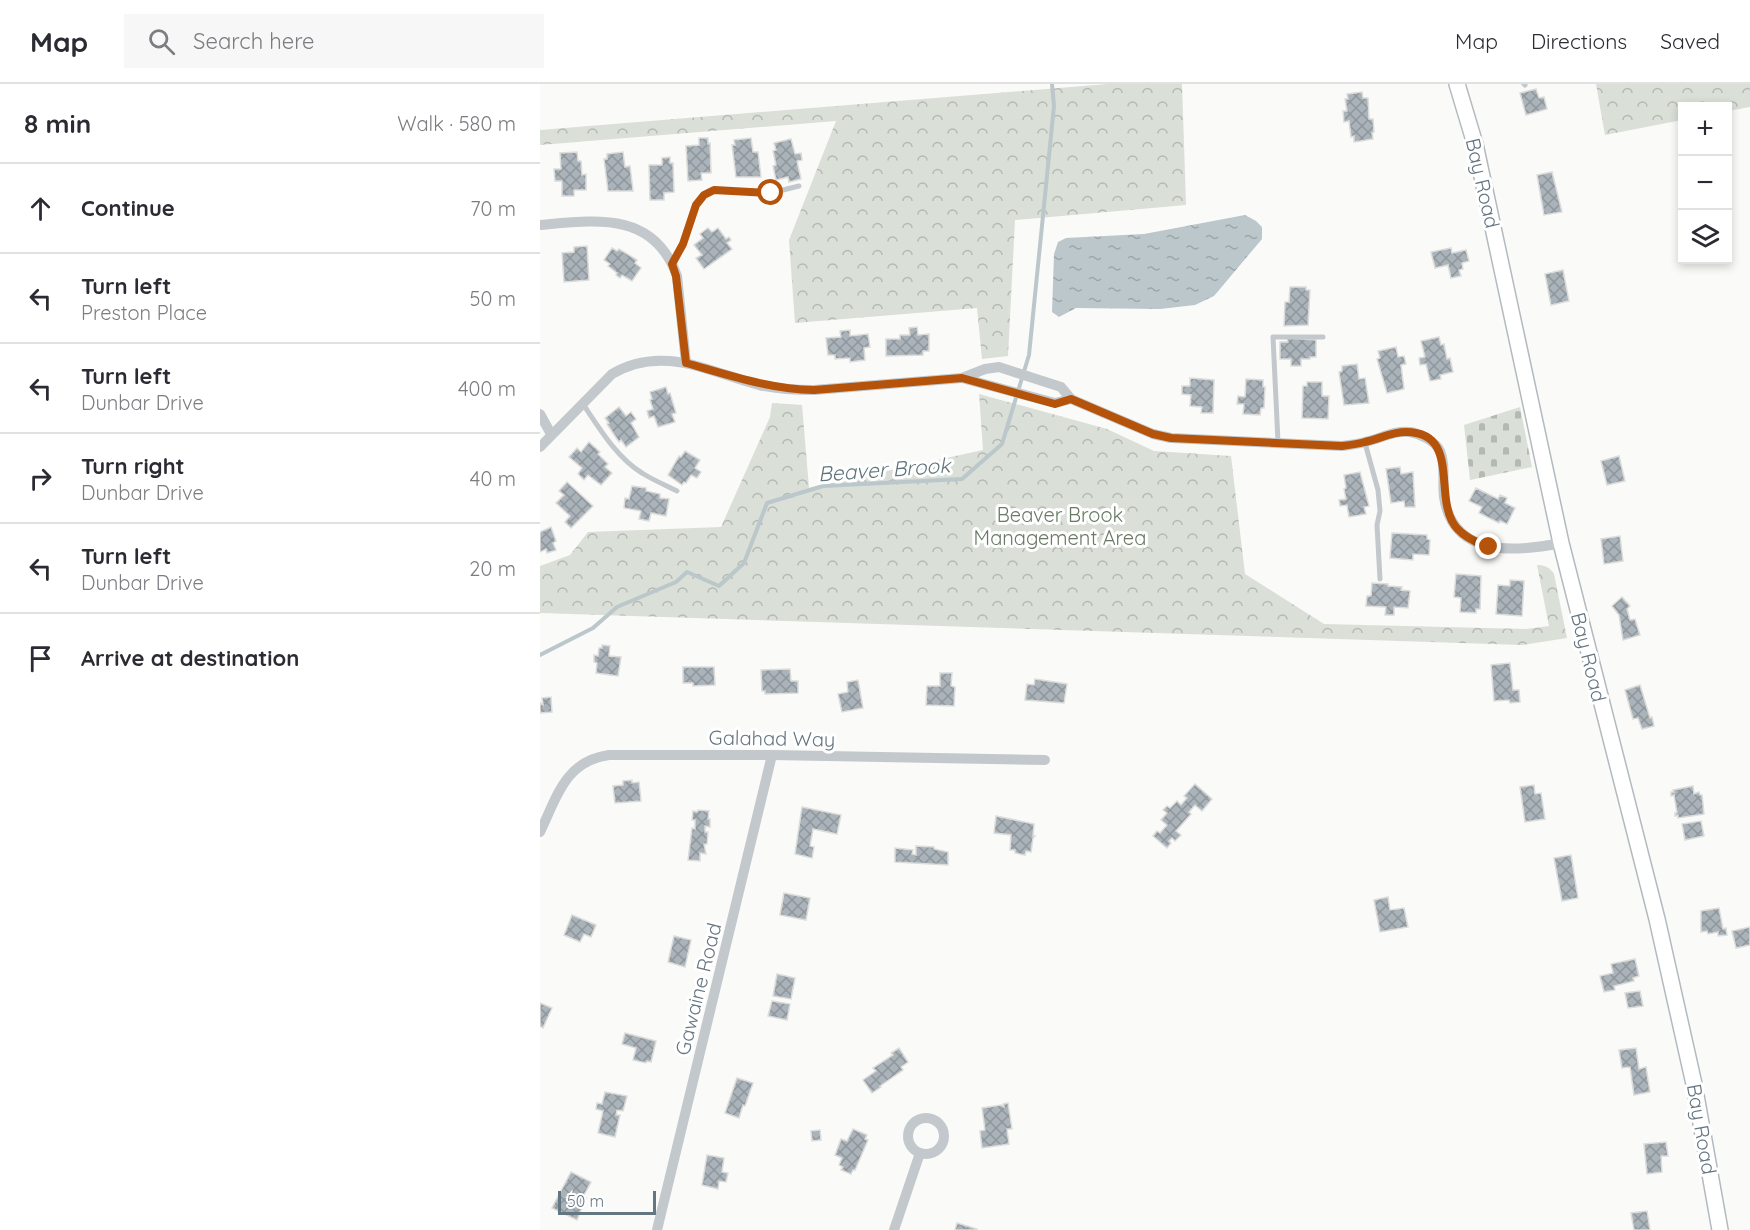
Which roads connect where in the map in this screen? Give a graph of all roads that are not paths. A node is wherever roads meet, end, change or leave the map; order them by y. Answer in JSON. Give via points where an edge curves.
{"nodes":[{"id":1,"x":1457,"y":84,"type":"edge"},
{"id":2,"x":800,"y":186,"type":"dead end"},
{"id":3,"x":540,"y":225,"type":"edge"},
{"id":4,"x":672,"y":264,"type":"junction"},
{"id":5,"x":1323,"y":337,"type":"dead end"},
{"id":6,"x":686,"y":363,"type":"junction"},
{"id":7,"x":962,"y":378,"type":"junction"},
{"id":8,"x":1071,"y":399,"type":"junction"},
{"id":9,"x":582,"y":402,"type":"junction"},
{"id":10,"x":540,"y":414,"type":"edge"},
{"id":11,"x":551,"y":434,"type":"junction"},
{"id":12,"x":1365,"y":442,"type":"junction"},
{"id":13,"x":1278,"y":444,"type":"junction"},
{"id":14,"x":540,"y":447,"type":"edge"},
{"id":15,"x":676,"y":491,"type":"dead end"},
{"id":16,"x":1561,"y":543,"type":"junction"},
{"id":17,"x":1380,"y":579,"type":"dead end"},
{"id":18,"x":772,"y":755,"type":"junction"},
{"id":19,"x":1045,"y":760,"type":"dead end"},
{"id":20,"x":540,"y":832,"type":"edge"},
{"id":21,"x":920,"y":1153,"type":"dead end"},
{"id":22,"x":657,"y":1230,"type":"edge"},
{"id":23,"x":894,"y":1230,"type":"edge"},
{"id":24,"x":1720,"y":1230,"type":"edge"}],
"edges":[{"from":1,"to":16,"type":"main road","name":"Bay Road","via":[[1474,144]]},
{"from":2,"to":4,"type":"lane","via":[[771,193],[714,190],[704,195],[696,205]]},
{"from":3,"to":4,"type":"street","via":[[587,220],[628,226],[662,247]]},
{"from":4,"to":6,"type":"street"},
{"from":5,"to":13,"type":"lane","via":[[1273,337]]},
{"from":6,"to":7,"type":"street","via":[[760,385],[795,390]]},
{"from":6,"to":9,"type":"street","via":[[653,359],[623,367]]},
{"from":7,"to":8,"type":"street","via":[[1055,404]]},
{"from":7,"to":8,"type":"street","via":[[999,367],[1062,387]]},
{"from":8,"to":13,"type":"street","via":[[1171,438]]},
{"from":9,"to":11,"type":"street"},
{"from":9,"to":15,"type":"lane","via":[[612,446],[630,464]]},
{"from":10,"to":11,"type":"street"},
{"from":11,"to":14,"type":"street"},
{"from":12,"to":13,"type":"street","via":[[1342,446]]},
{"from":12,"to":16,"type":"street","via":[[1394,432],[1408,432],[1433,443],[1442,459],[1447,511],[1461,532],[1476,542],[1506,549]]},
{"from":12,"to":17,"type":"lane","via":[[1378,489]]},
{"from":16,"to":24,"type":"main road","name":"Bay Road","via":[[1659,930],[1694,1084]]},
{"from":18,"to":19,"type":"street","name":"Galahad Way"},
{"from":18,"to":20,"type":"street","name":"Galahad Way","via":[[623,754],[594,758],[572,772]]},
{"from":18,"to":22,"type":"street","name":"Gawaine Road"},
{"from":21,"to":23,"type":"street"}]}
